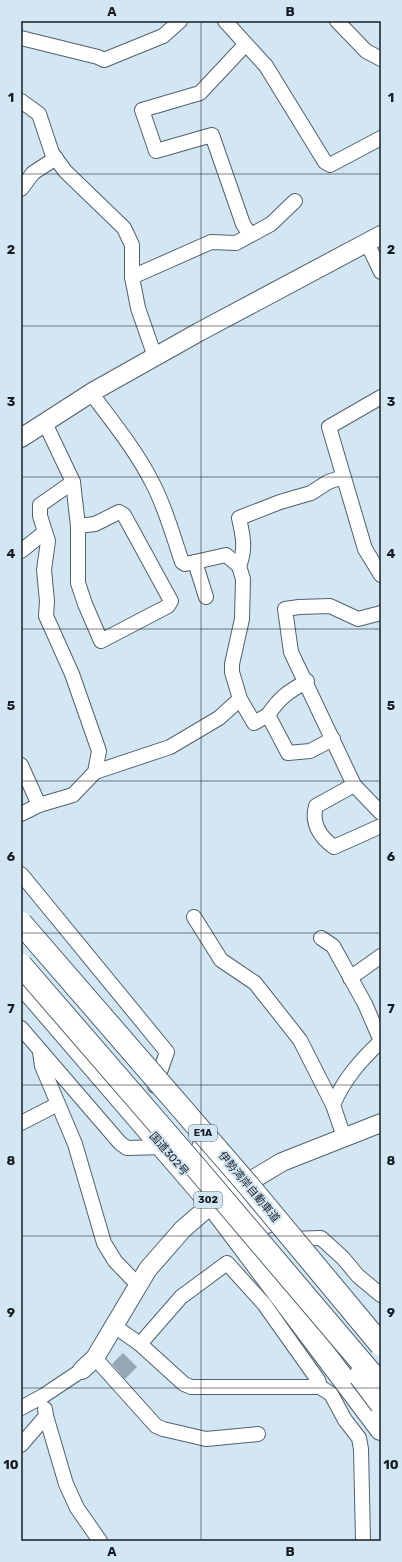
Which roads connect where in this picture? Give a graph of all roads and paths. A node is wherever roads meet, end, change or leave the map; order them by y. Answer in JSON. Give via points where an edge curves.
{"nodes":[{"id":1,"x":180,"y":21,"type":"edge"},
{"id":2,"x":225,"y":21,"type":"edge"},
{"id":3,"x":337,"y":21,"type":"edge"},
{"id":4,"x":21,"y":38,"type":"edge"},
{"id":5,"x":245,"y":45,"type":"junction"},
{"id":6,"x":381,"y":59,"type":"edge"},
{"id":7,"x":21,"y":101,"type":"edge"},
{"id":8,"x":381,"y":138,"type":"edge"},
{"id":9,"x":56,"y":158,"type":"junction"},
{"id":10,"x":21,"y":189,"type":"edge"},
{"id":11,"x":296,"y":201,"type":"dead end"},
{"id":12,"x":250,"y":234,"type":"junction"},
{"id":13,"x":374,"y":239,"type":"edge"},
{"id":14,"x":381,"y":272,"type":"edge"},
{"id":15,"x":132,"y":277,"type":"junction"},
{"id":16,"x":155,"y":357,"type":"junction"},
{"id":17,"x":92,"y":393,"type":"junction"},
{"id":18,"x":381,"y":397,"type":"edge"},
{"id":19,"x":45,"y":423,"type":"junction"},
{"id":20,"x":21,"y":438,"type":"edge"},
{"id":21,"x":344,"y":476,"type":"junction"},
{"id":22,"x":74,"y":482,"type":"junction"},
{"id":23,"x":78,"y":526,"type":"junction"},
{"id":24,"x":45,"y":532,"type":"junction"},
{"id":25,"x":21,"y":551,"type":"edge"},
{"id":26,"x":195,"y":562,"type":"junction"},
{"id":27,"x":239,"y":566,"type":"junction"},
{"id":28,"x":381,"y":575,"type":"edge"},
{"id":29,"x":206,"y":597,"type":"dead end"},
{"id":30,"x":381,"y":612,"type":"edge"},
{"id":31,"x":306,"y":681,"type":"junction"},
{"id":32,"x":240,"y":699,"type":"junction"},
{"id":33,"x":268,"y":715,"type":"junction"},
{"id":34,"x":333,"y":739,"type":"junction"},
{"id":35,"x":21,"y":765,"type":"edge"},
{"id":36,"x":95,"y":772,"type":"junction"},
{"id":37,"x":354,"y":785,"type":"junction"},
{"id":38,"x":39,"y":805,"type":"junction"},
{"id":39,"x":381,"y":813,"type":"edge"},
{"id":40,"x":21,"y":814,"type":"edge"},
{"id":41,"x":381,"y":826,"type":"edge"},
{"id":42,"x":21,"y":874,"type":"edge"},
{"id":43,"x":194,"y":918,"type":"dead end"},
{"id":44,"x":21,"y":924,"type":"edge"},
{"id":45,"x":321,"y":938,"type":"dead end"},
{"id":46,"x":381,"y":956,"type":"edge"},
{"id":47,"x":21,"y":965,"type":"edge"},
{"id":48,"x":350,"y":978,"type":"junction"},
{"id":49,"x":21,"y":982,"type":"edge"},
{"id":50,"x":21,"y":1028,"type":"edge"},
{"id":51,"x":381,"y":1042,"type":"edge"},
{"id":52,"x":40,"y":1052,"type":"junction"},
{"id":53,"x":155,"y":1087,"type":"junction"},
{"id":54,"x":58,"y":1104,"type":"junction"},
{"id":55,"x":333,"y":1105,"type":"junction"},
{"id":56,"x":21,"y":1123,"type":"edge"},
{"id":57,"x":381,"y":1123,"type":"edge"},
{"id":58,"x":344,"y":1137,"type":"junction"},
{"id":59,"x":163,"y":1147,"type":"junction"},
{"id":60,"x":194,"y":1165,"type":"junction"},
{"id":61,"x":242,"y":1187,"type":"junction"},
{"id":62,"x":212,"y":1204,"type":"junction"},
{"id":63,"x":284,"y":1240,"type":"junction"},
{"id":64,"x":308,"y":1264,"type":"junction"},
{"id":65,"x":137,"y":1284,"type":"junction"},
{"id":66,"x":381,"y":1294,"type":"edge"},
{"id":67,"x":270,"y":1298,"type":"junction"},
{"id":68,"x":114,"y":1326,"type":"junction"},
{"id":69,"x":381,"y":1328,"type":"edge"},
{"id":70,"x":140,"y":1344,"type":"junction"},
{"id":71,"x":381,"y":1345,"type":"edge"},
{"id":72,"x":88,"y":1364,"type":"junction"},
{"id":73,"x":381,"y":1385,"type":"edge"},
{"id":74,"x":320,"y":1387,"type":"junction"},
{"id":75,"x":43,"y":1396,"type":"junction"},
{"id":76,"x":381,"y":1404,"type":"edge"},
{"id":77,"x":21,"y":1408,"type":"edge"},
{"id":78,"x":46,"y":1416,"type":"junction"},
{"id":79,"x":381,"y":1429,"type":"edge"},
{"id":80,"x":258,"y":1434,"type":"dead end"},
{"id":81,"x":21,"y":1445,"type":"edge"},
{"id":82,"x":100,"y":1541,"type":"edge"},
{"id":83,"x":363,"y":1541,"type":"edge"}],
"edges":[{"from":1,"to":4,"type":"street","via":[[163,36],[104,60]]},
{"from":2,"to":5,"type":"street"},
{"from":3,"to":6,"type":"street","via":[[366,51]]},
{"from":5,"to":8,"type":"street","via":[[266,66],[325,162],[330,165]]},
{"from":5,"to":12,"type":"street","via":[[200,93],[142,110],[156,151],[212,135],[243,224]]},
{"from":7,"to":9,"type":"street","via":[[39,114]]},
{"from":9,"to":10,"type":"street","via":[[33,173]]},
{"from":9,"to":15,"type":"street","via":[[65,171],[124,228],[132,245]]},
{"from":11,"to":12,"type":"street","via":[[271,224]]},
{"from":12,"to":15,"type":"street","via":[[236,243],[211,242]]},
{"from":13,"to":14,"type":"street"},
{"from":13,"to":16,"type":"street"},
{"from":15,"to":16,"type":"street","via":[[138,308]]},
{"from":16,"to":17,"type":"street"},
{"from":17,"to":19,"type":"street"},
{"from":17,"to":26,"type":"street","via":[[153,483],[182,562]]},
{"from":18,"to":21,"type":"street","via":[[329,427]]},
{"from":19,"to":20,"type":"street"},
{"from":19,"to":22,"type":"street"},
{"from":21,"to":27,"type":"street","via":[[311,493],[240,518],[245,543]]},
{"from":21,"to":28,"type":"street","via":[[365,549]]},
{"from":22,"to":23,"type":"street"},
{"from":22,"to":24,"type":"street","via":[[40,505],[40,516]]},
{"from":23,"to":23,"type":"street","via":[[78,583],[101,641],[168,606],[172,600],[124,515],[119,512],[95,524]]},
{"from":24,"to":25,"type":"street"},
{"from":24,"to":36,"type":"street","via":[[48,541],[44,570],[46,616],[72,674],[100,750]]},
{"from":26,"to":27,"type":"street","via":[[226,555]]},
{"from":26,"to":29,"type":"street"},
{"from":27,"to":32,"type":"street","via":[[243,579],[243,608],[232,672]]},
{"from":30,"to":31,"type":"street","via":[[358,619],[330,606],[299,606],[285,609],[291,652]]},
{"from":31,"to":33,"type":"street","via":[[278,699]]},
{"from":31,"to":34,"type":"street"},
{"from":32,"to":33,"type":"street","via":[[254,723]]},
{"from":32,"to":36,"type":"street","via":[[219,718],[170,747]]},
{"from":33,"to":34,"type":"street","via":[[288,753],[310,751]]},
{"from":34,"to":37,"type":"street"},
{"from":35,"to":38,"type":"street"},
{"from":36,"to":38,"type":"street","via":[[73,795]]},
{"from":37,"to":39,"type":"street"},
{"from":37,"to":41,"type":"street","via":[[316,806],[314,812],[319,834],[334,847]]},
{"from":38,"to":40,"type":"street"},
{"from":42,"to":53,"type":"street","via":[[167,1052]]},
{"from":43,"to":55,"type":"street","via":[[221,960],[255,983],[300,1040]]},
{"from":44,"to":53,"type":"highway","number":"302"},
{"from":44,"to":61,"type":"highway","name":"伊勢湾岸自動車道","number":"E1A","bridge":true},
{"from":45,"to":48,"type":"street","via":[[332,946]]},
{"from":46,"to":48,"type":"street"},
{"from":47,"to":60,"type":"highway","number":"E1A","bridge":true},
{"from":48,"to":51,"type":"street","via":[[365,1004]]},
{"from":49,"to":59,"type":"highway","name":"国道302号","number":"302"},
{"from":50,"to":52,"type":"street"},
{"from":51,"to":55,"type":"street","via":[[358,1062],[340,1088]]},
{"from":52,"to":54,"type":"street","via":[[42,1066]]},
{"from":52,"to":59,"type":"street","via":[[120,1143],[127,1148]]},
{"from":53,"to":61,"type":"highway","number":"302"},
{"from":54,"to":56,"type":"street"},
{"from":54,"to":65,"type":"street","via":[[75,1144],[104,1244],[115,1261]]},
{"from":55,"to":58,"type":"street"},
{"from":57,"to":58,"type":"street"},
{"from":58,"to":61,"type":"street","via":[[282,1162]]},
{"from":59,"to":62,"type":"highway","name":"国道302号","number":"302"},
{"from":60,"to":73,"type":"highway","number":"E1A","bridge":true},
{"from":60,"to":76,"type":"highway","bridge":true},
{"from":61,"to":62,"type":"street"},
{"from":61,"to":63,"type":"highway","number":"302"},
{"from":61,"to":69,"type":"highway","bridge":true},
{"from":61,"to":71,"type":"highway","name":"伊勢湾岸自動車道","number":"E1A","bridge":true},
{"from":62,"to":65,"type":"street","via":[[183,1228]]},
{"from":62,"to":67,"type":"highway","name":"国道302号","number":"302"},
{"from":63,"to":64,"type":"highway","number":"302"},
{"from":63,"to":66,"type":"street","via":[[321,1238],[358,1276]]},
{"from":64,"to":67,"type":"street"},
{"from":64,"to":71,"type":"highway","number":"302","via":[[360,1325]]},
{"from":65,"to":68,"type":"street"},
{"from":67,"to":70,"type":"street","via":[[227,1263],[181,1297]]},
{"from":67,"to":74,"type":"street"},
{"from":67,"to":79,"type":"highway","name":"国道302号","number":"302"},
{"from":68,"to":70,"type":"street"},
{"from":68,"to":72,"type":"street"},
{"from":70,"to":74,"type":"street","via":[[184,1384],[191,1386]]},
{"from":72,"to":75,"type":"street"},
{"from":72,"to":80,"type":"street","via":[[163,1430],[206,1439]]},
{"from":74,"to":83,"type":"street","via":[[331,1394],[345,1420],[359,1438]]},
{"from":75,"to":77,"type":"street"},
{"from":75,"to":78,"type":"street"},
{"from":78,"to":81,"type":"street"},
{"from":78,"to":82,"type":"street","via":[[66,1484],[77,1508]]}]}
